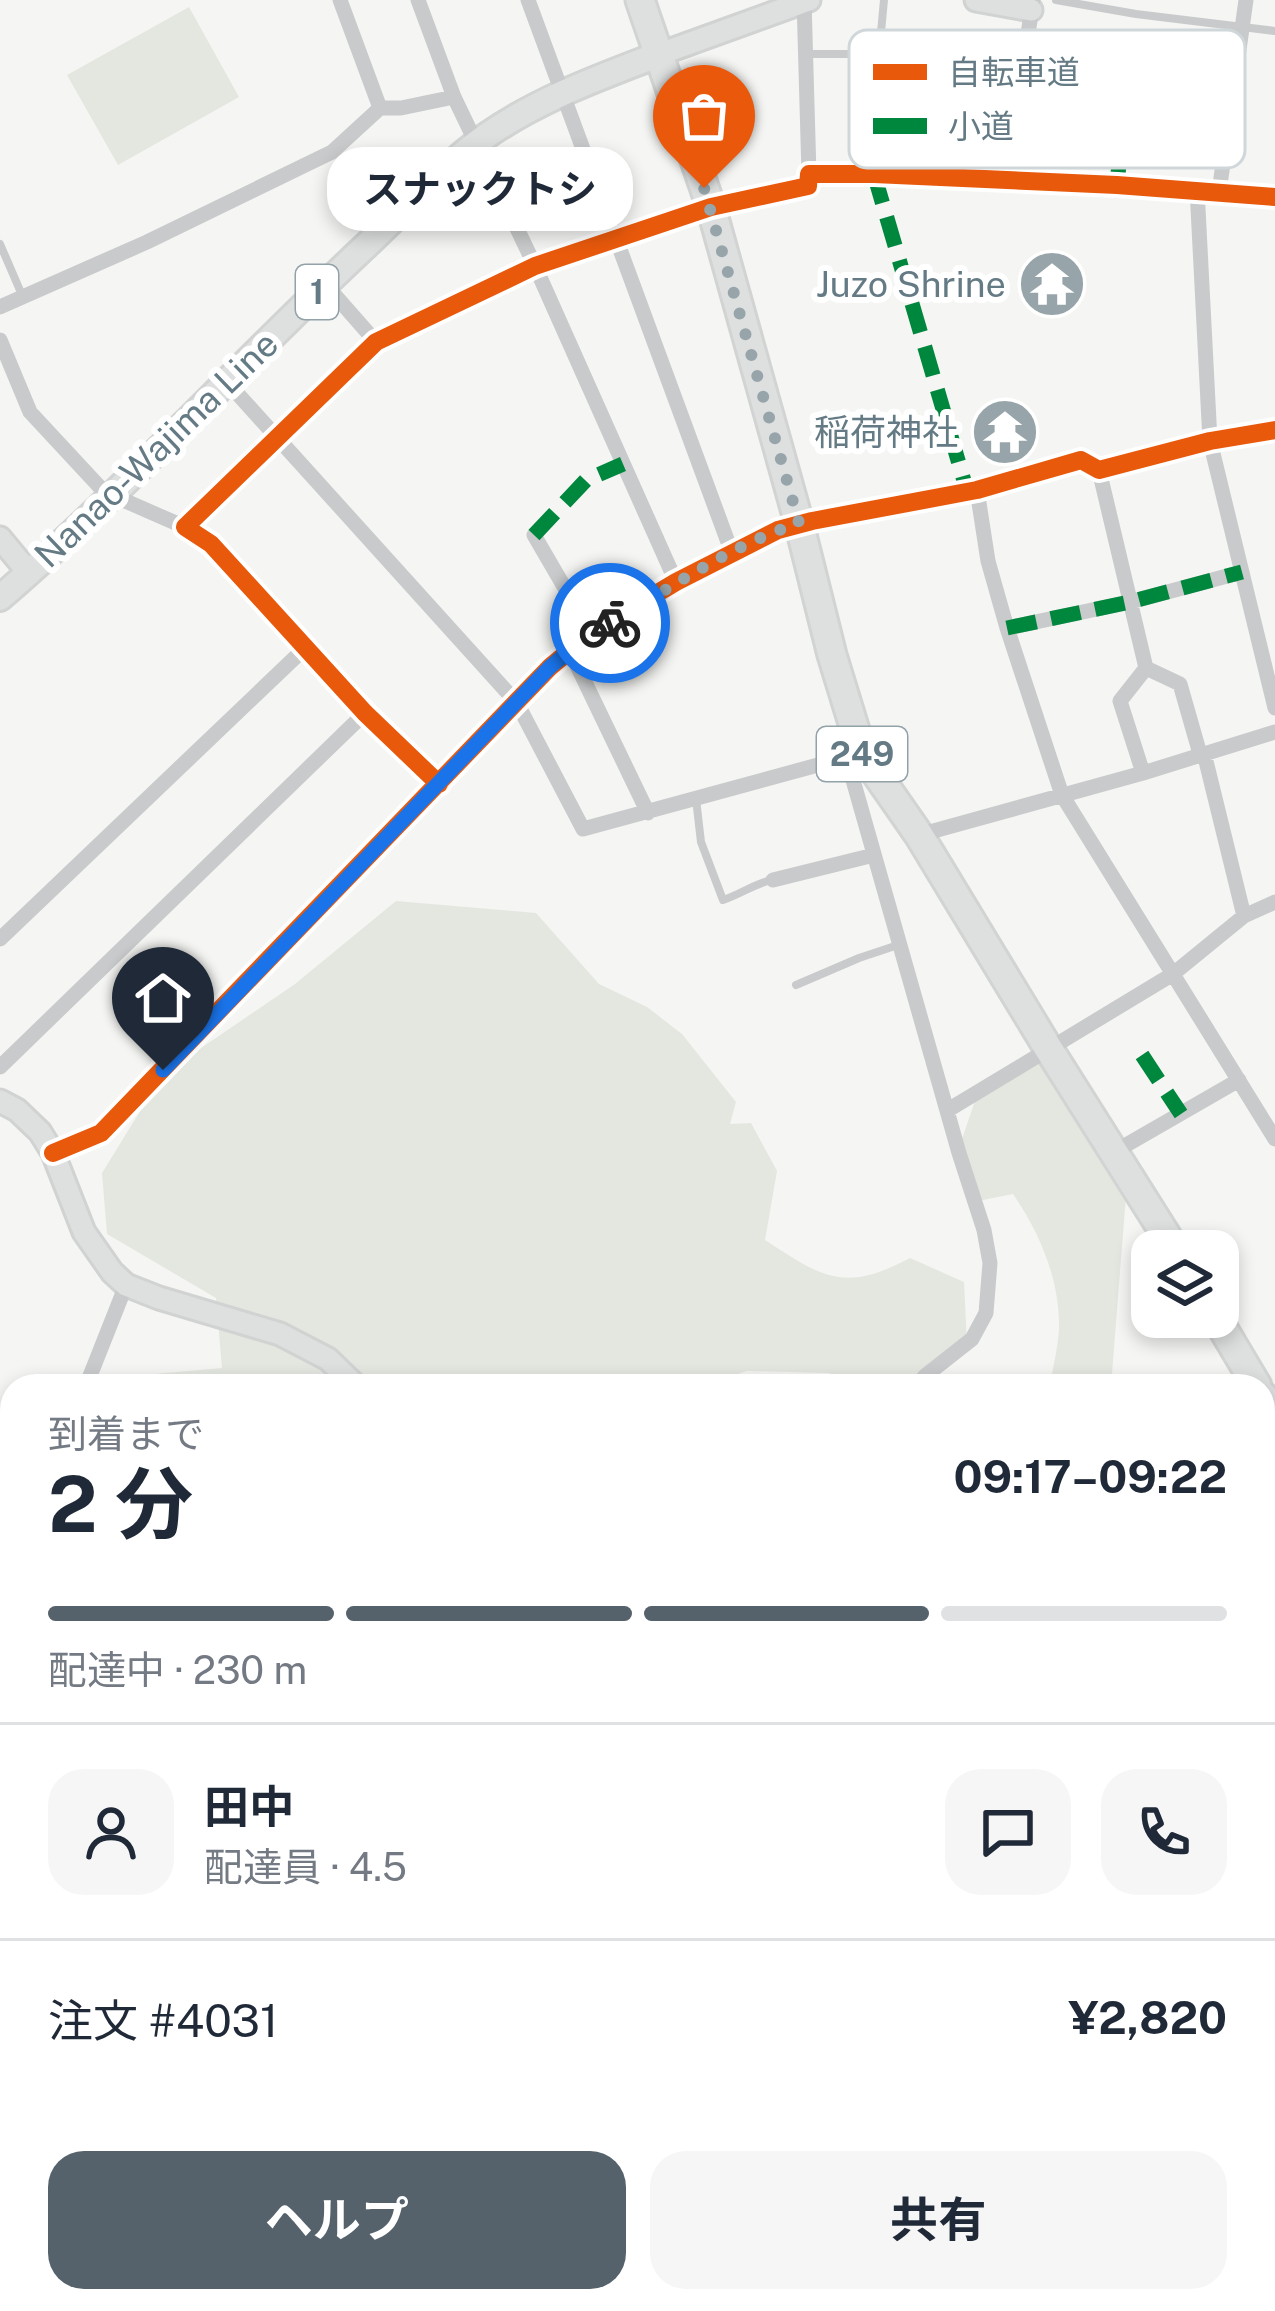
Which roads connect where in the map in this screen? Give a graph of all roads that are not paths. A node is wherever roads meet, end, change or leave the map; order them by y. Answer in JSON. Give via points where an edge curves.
{"nodes":[{"id":1,"x":340,"y":0,"type":"edge"},
{"id":2,"x":418,"y":0,"type":"edge"},
{"id":3,"x":528,"y":0,"type":"edge"},
{"id":4,"x":640,"y":0,"type":"edge"},
{"id":5,"x":884,"y":0,"type":"edge"},
{"id":6,"x":976,"y":0,"type":"edge"},
{"id":7,"x":1056,"y":0,"type":"edge"},
{"id":8,"x":1246,"y":0,"type":"edge"},
{"id":9,"x":806,"y":1,"type":"edge"},
{"id":10,"x":1032,"y":5,"type":"edge"},
{"id":11,"x":1242,"y":27,"type":"junction"},
{"id":12,"x":882,"y":30,"type":"edge"},
{"id":13,"x":1242,"y":30,"type":"edge"},
{"id":14,"x":1275,"y":31,"type":"edge"},
{"id":15,"x":660,"y":54,"type":"junction"},
{"id":16,"x":849,"y":54,"type":"edge"},
{"id":17,"x":805,"y":55,"type":"junction"},
{"id":18,"x":562,"y":94,"type":"junction"},
{"id":19,"x":454,"y":97,"type":"junction"},
{"id":20,"x":380,"y":108,"type":"junction"},
{"id":21,"x":478,"y":142,"type":"junction"},
{"id":22,"x":881,"y":168,"type":"edge"},
{"id":23,"x":947,"y":168,"type":"edge"},
{"id":24,"x":1011,"y":168,"type":"edge"},
{"id":25,"x":1119,"y":168,"type":"edge"},
{"id":26,"x":1222,"y":168,"type":"edge"},
{"id":27,"x":809,"y":174,"type":"junction"},
{"id":28,"x":881,"y":174,"type":"junction"},
{"id":29,"x":948,"y":177,"type":"junction"},
{"id":30,"x":1010,"y":181,"type":"junction"},
{"id":31,"x":1118,"y":185,"type":"junction"},
{"id":32,"x":1197,"y":189,"type":"junction"},
{"id":33,"x":1219,"y":192,"type":"junction"},
{"id":34,"x":1275,"y":197,"type":"edge"},
{"id":35,"x":711,"y":207,"type":"junction"},
{"id":36,"x":614,"y":240,"type":"junction"},
{"id":37,"x":0,"y":244,"type":"edge"},
{"id":38,"x":535,"y":266,"type":"junction"},
{"id":39,"x":325,"y":284,"type":"junction"},
{"id":40,"x":23,"y":297,"type":"junction"},
{"id":41,"x":0,"y":307,"type":"edge"},
{"id":42,"x":0,"y":340,"type":"edge"},
{"id":43,"x":376,"y":342,"type":"junction"},
{"id":44,"x":226,"y":381,"type":"junction"},
{"id":45,"x":1275,"y":430,"type":"edge"},
{"id":46,"x":276,"y":436,"type":"junction"},
{"id":47,"x":1210,"y":441,"type":"junction"},
{"id":48,"x":1099,"y":470,"type":"junction"},
{"id":49,"x":977,"y":490,"type":"junction"},
{"id":50,"x":111,"y":495,"type":"junction"},
{"id":51,"x":799,"y":523,"type":"junction"},
{"id":52,"x":185,"y":527,"type":"junction"},
{"id":53,"x":534,"y":535,"type":"dead end"},
{"id":54,"x":0,"y":538,"type":"edge"},
{"id":55,"x":732,"y":553,"type":"junction"},
{"id":56,"x":1243,"y":572,"type":"junction"},
{"id":57,"x":29,"y":573,"type":"junction"},
{"id":58,"x":676,"y":582,"type":"junction"},
{"id":59,"x":0,"y":598,"type":"edge"},
{"id":60,"x":1130,"y":602,"type":"junction"},
{"id":61,"x":1007,"y":628,"type":"junction"},
{"id":62,"x":591,"y":633,"type":"junction"},
{"id":63,"x":304,"y":647,"type":"junction"},
{"id":64,"x":570,"y":651,"type":"junction"},
{"id":65,"x":1146,"y":668,"type":"junction"},
{"id":66,"x":518,"y":703,"type":"junction"},
{"id":67,"x":1275,"y":708,"type":"edge"},
{"id":68,"x":365,"y":713,"type":"junction"},
{"id":69,"x":1275,"y":732,"type":"edge"},
{"id":70,"x":1202,"y":754,"type":"junction"},
{"id":71,"x":855,"y":756,"type":"junction"},
{"id":72,"x":1143,"y":772,"type":"junction"},
{"id":73,"x":439,"y":784,"type":"junction"},
{"id":74,"x":1062,"y":795,"type":"junction"},
{"id":75,"x":696,"y":798,"type":"junction"},
{"id":76,"x":648,"y":813,"type":"junction"},
{"id":77,"x":919,"y":835,"type":"junction"},
{"id":78,"x":874,"y":855,"type":"junction"},
{"id":79,"x":773,"y":880,"type":"joint"},
{"id":80,"x":1275,"y":902,"type":"edge"},
{"id":81,"x":1244,"y":916,"type":"junction"},
{"id":82,"x":0,"y":939,"type":"edge"},
{"id":83,"x":899,"y":945,"type":"junction"},
{"id":84,"x":1173,"y":974,"type":"junction"},
{"id":85,"x":796,"y":985,"type":"dead end"},
{"id":86,"x":1048,"y":1048,"type":"junction"},
{"id":87,"x":0,"y":1066,"type":"edge"},
{"id":88,"x":1239,"y":1080,"type":"junction"},
{"id":89,"x":0,"y":1100,"type":"edge"},
{"id":90,"x":949,"y":1110,"type":"junction"},
{"id":91,"x":1275,"y":1139,"type":"edge"},
{"id":92,"x":1114,"y":1152,"type":"junction"},
{"id":93,"x":53,"y":1153,"type":"junction"},
{"id":94,"x":1163,"y":1230,"type":"edge"},
{"id":95,"x":126,"y":1285,"type":"junction"},
{"id":96,"x":1228,"y":1338,"type":"edge"},
{"id":97,"x":91,"y":1374,"type":"edge"},
{"id":98,"x":344,"y":1374,"type":"edge"},
{"id":99,"x":928,"y":1374,"type":"edge"},
{"id":100,"x":1250,"y":1374,"type":"edge"}],
"edges":[{"from":1,"to":20,"type":"street"},
{"from":2,"to":19,"type":"street"},
{"from":3,"to":18,"type":"street"},
{"from":4,"to":15,"type":"highway","number":"249"},
{"from":5,"to":12,"type":"lane"},
{"from":6,"to":10,"type":"street"},
{"from":7,"to":11,"type":"lane"},
{"from":8,"to":11,"type":"street"},
{"from":9,"to":15,"type":"street"},
{"from":9,"to":17,"type":"street"},
{"from":11,"to":13,"type":"street"},
{"from":11,"to":14,"type":"lane"},
{"from":15,"to":18,"type":"main road","name":"Nanao-Wajima Line","number":"1"},
{"from":15,"to":35,"type":"highway","number":"249"},
{"from":16,"to":17,"type":"lane"},
{"from":17,"to":27,"type":"street"},
{"from":18,"to":21,"type":"main road","name":"Nanao-Wajima Line","number":"1"},
{"from":18,"to":36,"type":"street"},
{"from":19,"to":20,"type":"street"},
{"from":19,"to":21,"type":"street"},
{"from":20,"to":40,"type":"street","via":[[332,152]]},
{"from":21,"to":38,"type":"street"},
{"from":21,"to":39,"type":"main road","name":"Nanao-Wajima Line","number":"1"},
{"from":22,"to":28,"type":"lane"},
{"from":23,"to":29,"type":"lane"},
{"from":24,"to":30,"type":"street"},
{"from":25,"to":31,"type":"street"},
{"from":26,"to":33,"type":"street"},
{"from":27,"to":28,"type":"street"},
{"from":27,"to":35,"type":"street","via":[[808,186]]},
{"from":28,"to":29,"type":"street"},
{"from":29,"to":30,"type":"street"},
{"from":30,"to":31,"type":"street"},
{"from":31,"to":32,"type":"street"},
{"from":32,"to":33,"type":"street"},
{"from":32,"to":47,"type":"street"},
{"from":33,"to":34,"type":"street"},
{"from":35,"to":36,"type":"street"},
{"from":35,"to":51,"type":"highway","number":"249"},
{"from":36,"to":38,"type":"street"},
{"from":36,"to":55,"type":"street"},
{"from":37,"to":40,"type":"lane"},
{"from":38,"to":43,"type":"street"},
{"from":38,"to":58,"type":"street"},
{"from":39,"to":43,"type":"street"},
{"from":39,"to":44,"type":"main road","name":"Nanao-Wajima Line","number":"1"},
{"from":40,"to":41,"type":"street"},
{"from":42,"to":50,"type":"street","via":[[30,412]]},
{"from":43,"to":46,"type":"street"},
{"from":44,"to":46,"type":"street"},
{"from":44,"to":50,"type":"main road","name":"Nanao-Wajima Line","number":"1"},
{"from":45,"to":47,"type":"street"},
{"from":46,"to":52,"type":"street"},
{"from":46,"to":66,"type":"street"},
{"from":47,"to":48,"type":"street"},
{"from":47,"to":56,"type":"street"},
{"from":48,"to":49,"type":"street","via":[[1082,460]]},
{"from":48,"to":60,"type":"street"},
{"from":49,"to":51,"type":"street"},
{"from":49,"to":61,"type":"street"},
{"from":50,"to":52,"type":"street"},
{"from":50,"to":57,"type":"main road","name":"Nanao-Wajima Line","number":"1"},
{"from":51,"to":55,"type":"street"},
{"from":51,"to":71,"type":"highway","number":"249"},
{"from":52,"to":63,"type":"street","via":[[211,544]]},
{"from":53,"to":62,"type":"street"},
{"from":54,"to":57,"type":"street"},
{"from":55,"to":58,"type":"street"},
{"from":56,"to":60,"type":"street"},
{"from":56,"to":67,"type":"street"},
{"from":57,"to":59,"type":"main road","name":"Nanao-Wajima Line","number":"1"},
{"from":58,"to":62,"type":"street"},
{"from":60,"to":61,"type":"street"},
{"from":60,"to":65,"type":"street"},
{"from":61,"to":74,"type":"street"},
{"from":62,"to":64,"type":"street"},
{"from":63,"to":68,"type":"street"},
{"from":63,"to":82,"type":"street"},
{"from":64,"to":66,"type":"street"},
{"from":64,"to":76,"type":"street"},
{"from":65,"to":70,"type":"street","via":[[1180,684]]},
{"from":65,"to":72,"type":"street","via":[[1120,701]]},
{"from":66,"to":73,"type":"street"},
{"from":66,"to":76,"type":"street","via":[[583,829]]},
{"from":68,"to":73,"type":"street"},
{"from":68,"to":87,"type":"street"},
{"from":69,"to":70,"type":"street"},
{"from":70,"to":72,"type":"street"},
{"from":70,"to":81,"type":"street"},
{"from":71,"to":75,"type":"street"},
{"from":71,"to":77,"type":"highway","number":"249"},
{"from":71,"to":78,"type":"street"},
{"from":72,"to":74,"type":"street"},
{"from":73,"to":93,"type":"street","via":[[101,1133]]},
{"from":74,"to":77,"type":"street"},
{"from":74,"to":84,"type":"street"},
{"from":75,"to":76,"type":"street"},
{"from":75,"to":79,"type":"lane","via":[[701,842],[723,900]]},
{"from":77,"to":86,"type":"highway","number":"249"},
{"from":78,"to":79,"type":"street"},
{"from":78,"to":83,"type":"street"},
{"from":80,"to":81,"type":"street"},
{"from":81,"to":84,"type":"street"},
{"from":83,"to":85,"type":"lane"},
{"from":83,"to":90,"type":"street"},
{"from":84,"to":86,"type":"street"},
{"from":84,"to":88,"type":"street"},
{"from":86,"to":90,"type":"street"},
{"from":86,"to":92,"type":"highway","number":"249"},
{"from":88,"to":91,"type":"street"},
{"from":88,"to":92,"type":"street"},
{"from":89,"to":93,"type":"street"},
{"from":90,"to":99,"type":"street","via":[[990,1262],[986,1313],[973,1339]]},
{"from":92,"to":94,"type":"highway","number":"249"},
{"from":93,"to":95,"type":"street","via":[[84,1232]]},
{"from":95,"to":97,"type":"street"},
{"from":95,"to":98,"type":"street","via":[[280,1334]]},
{"from":96,"to":100,"type":"highway"}]}
